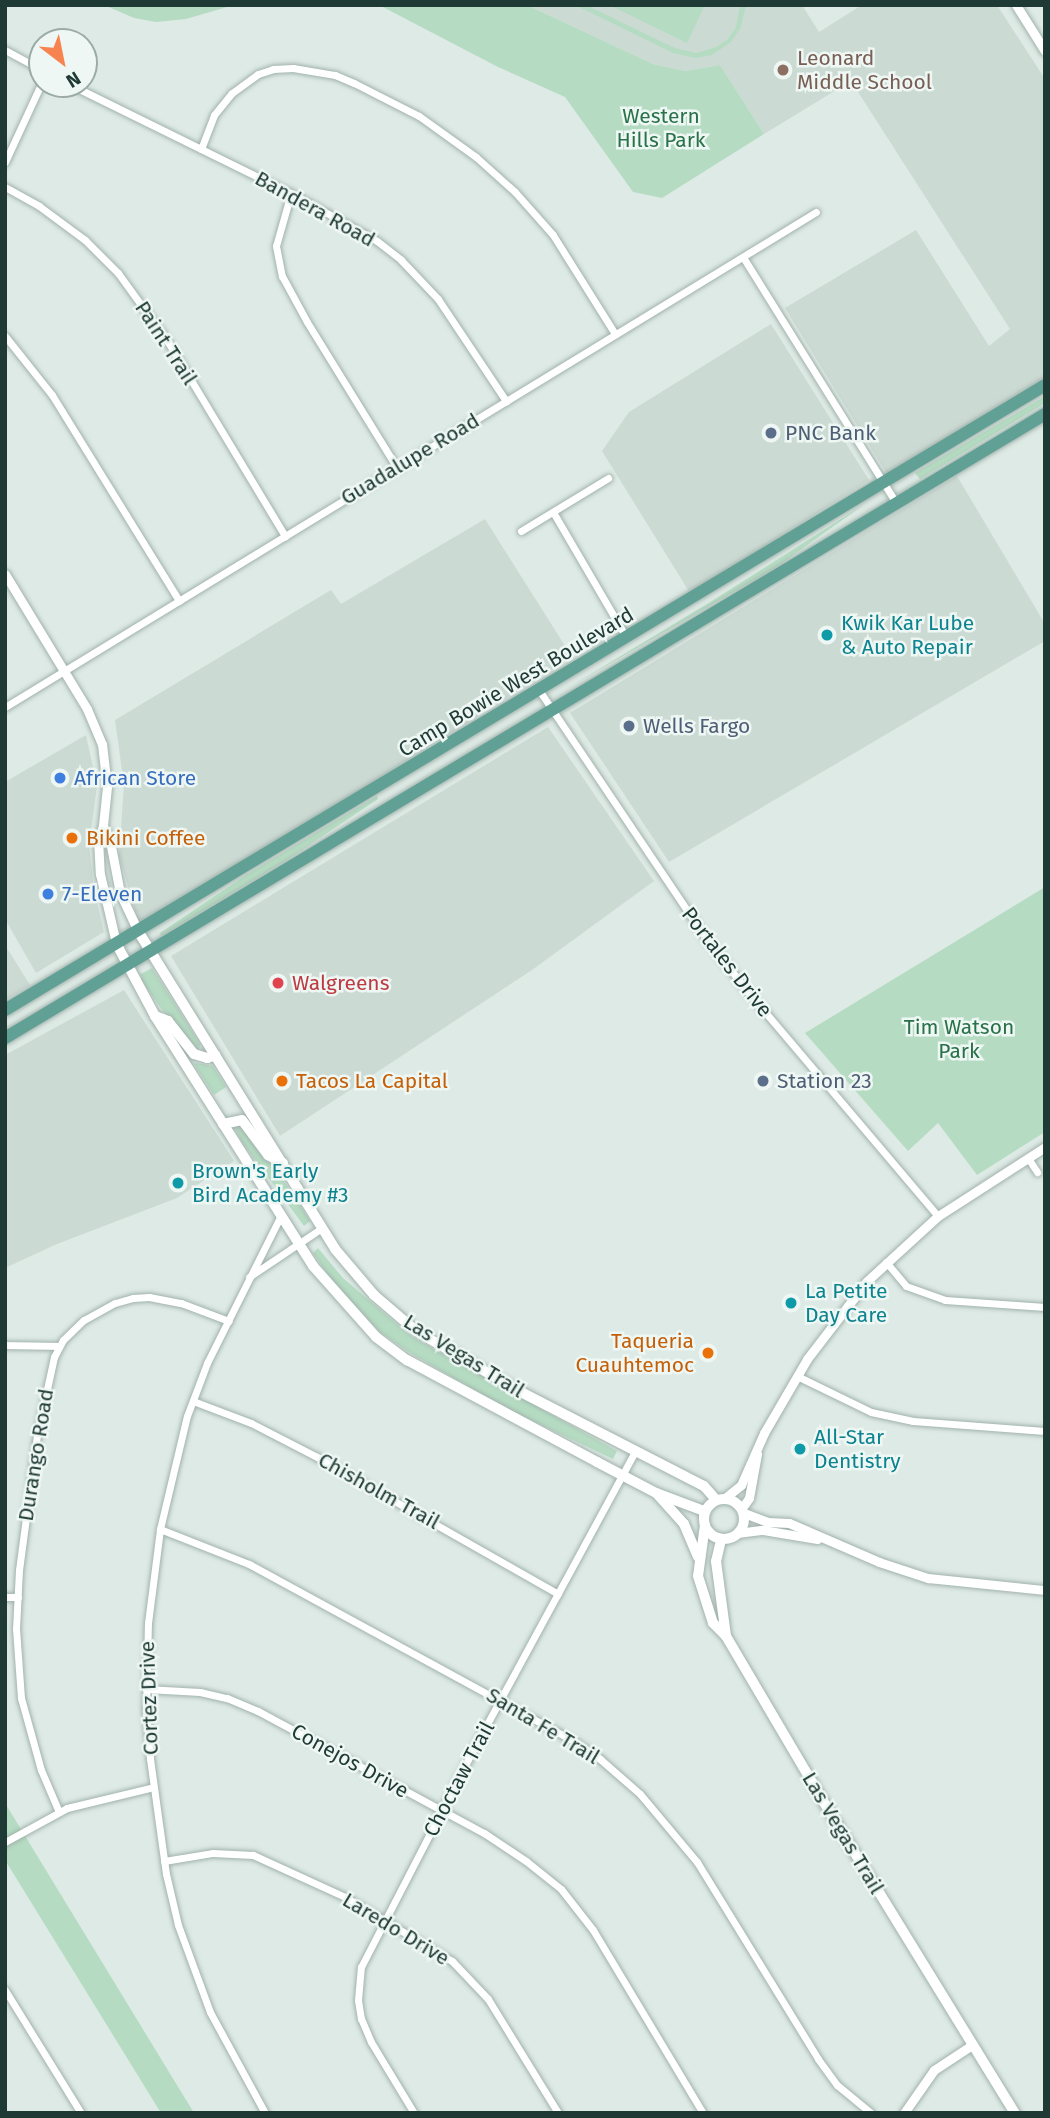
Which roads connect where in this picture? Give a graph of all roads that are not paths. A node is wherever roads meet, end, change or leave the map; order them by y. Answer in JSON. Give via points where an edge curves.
{"nodes":[{"id":1,"x":1016,"y":5,"type":"edge"},
{"id":2,"x":5,"y":50,"type":"edge"},
{"id":3,"x":1045,"y":51,"type":"edge"},
{"id":4,"x":28,"y":62,"type":"edge"},
{"id":5,"x":35,"y":98,"type":"edge"},
{"id":6,"x":97,"y":98,"type":"edge"},
{"id":7,"x":201,"y":149,"type":"junction"},
{"id":8,"x":5,"y":162,"type":"edge"},
{"id":9,"x":5,"y":187,"type":"edge"},
{"id":10,"x":291,"y":193,"type":"junction"},
{"id":11,"x":816,"y":212,"type":"dead end"},
{"id":12,"x":743,"y":257,"type":"junction"},
{"id":13,"x":615,"y":334,"type":"junction"},
{"id":14,"x":5,"y":336,"type":"edge"},
{"id":15,"x":1045,"y":385,"type":"edge"},
{"id":16,"x":506,"y":401,"type":"junction"},
{"id":17,"x":1045,"y":414,"type":"edge"},
{"id":18,"x":397,"y":468,"type":"junction"},
{"id":19,"x":608,"y":478,"type":"dead end"},
{"id":20,"x":883,"y":483,"type":"junction"},
{"id":21,"x":896,"y":503,"type":"junction"},
{"id":22,"x":553,"y":512,"type":"junction"},
{"id":23,"x":521,"y":531,"type":"dead end"},
{"id":24,"x":285,"y":536,"type":"junction"},
{"id":25,"x":5,"y":574,"type":"edge"},
{"id":26,"x":179,"y":601,"type":"junction"},
{"id":27,"x":627,"y":638,"type":"junction"},
{"id":28,"x":64,"y":671,"type":"junction"},
{"id":29,"x":539,"y":690,"type":"junction"},
{"id":30,"x":5,"y":707,"type":"edge"},
{"id":31,"x":553,"y":710,"type":"junction"},
{"id":32,"x":386,"y":782,"type":"junction"},
{"id":33,"x":398,"y":802,"type":"junction"},
{"id":34,"x":103,"y":826,"type":"junction"},
{"id":35,"x":138,"y":931,"type":"junction"},
{"id":36,"x":117,"y":943,"type":"junction"},
{"id":37,"x":151,"y":951,"type":"junction"},
{"id":38,"x":127,"y":965,"type":"junction"},
{"id":39,"x":5,"y":1010,"type":"edge"},
{"id":40,"x":155,"y":1016,"type":"junction"},
{"id":41,"x":5,"y":1038,"type":"edge"},
{"id":42,"x":216,"y":1055,"type":"junction"},
{"id":43,"x":223,"y":1124,"type":"junction"},
{"id":44,"x":1045,"y":1147,"type":"edge"},
{"id":45,"x":1028,"y":1158,"type":"junction"},
{"id":46,"x":283,"y":1163,"type":"junction"},
{"id":47,"x":1037,"y":1172,"type":"dead end"},
{"id":48,"x":281,"y":1215,"type":"junction"},
{"id":49,"x":938,"y":1216,"type":"junction"},
{"id":50,"x":322,"y":1228,"type":"junction"},
{"id":51,"x":299,"y":1242,"type":"junction"},
{"id":52,"x":886,"y":1262,"type":"junction"},
{"id":53,"x":248,"y":1278,"type":"junction"},
{"id":54,"x":1045,"y":1307,"type":"edge"},
{"id":55,"x":229,"y":1321,"type":"junction"},
{"id":56,"x":5,"y":1345,"type":"edge"},
{"id":57,"x":59,"y":1346,"type":"junction"},
{"id":58,"x":797,"y":1376,"type":"junction"},
{"id":59,"x":193,"y":1401,"type":"junction"},
{"id":60,"x":1045,"y":1432,"type":"edge"},
{"id":61,"x":635,"y":1451,"type":"junction"},
{"id":62,"x":757,"y":1452,"type":"junction"},
{"id":63,"x":623,"y":1475,"type":"junction"},
{"id":64,"x":656,"y":1493,"type":"junction"},
{"id":65,"x":720,"y":1499,"type":"junction"},
{"id":66,"x":743,"y":1510,"type":"junction"},
{"id":67,"x":705,"y":1522,"type":"junction"},
{"id":68,"x":160,"y":1529,"type":"junction"},
{"id":69,"x":737,"y":1533,"type":"junction"},
{"id":70,"x":721,"y":1540,"type":"junction"},
{"id":71,"x":830,"y":1541,"type":"junction"},
{"id":72,"x":699,"y":1559,"type":"junction"},
{"id":73,"x":1045,"y":1590,"type":"edge"},
{"id":74,"x":558,"y":1594,"type":"junction"},
{"id":75,"x":5,"y":1597,"type":"edge"},
{"id":76,"x":18,"y":1597,"type":"junction"},
{"id":77,"x":726,"y":1636,"type":"junction"},
{"id":78,"x":146,"y":1689,"type":"junction"},
{"id":79,"x":501,"y":1700,"type":"junction"},
{"id":80,"x":154,"y":1787,"type":"junction"},
{"id":81,"x":442,"y":1810,"type":"junction"},
{"id":82,"x":59,"y":1812,"type":"junction"},
{"id":83,"x":5,"y":1842,"type":"edge"},
{"id":84,"x":164,"y":1861,"type":"junction"},
{"id":85,"x":384,"y":1921,"type":"junction"},
{"id":86,"x":5,"y":1990,"type":"edge"},
{"id":87,"x":972,"y":2045,"type":"junction"},
{"id":88,"x":81,"y":2113,"type":"edge"},
{"id":89,"x":265,"y":2113,"type":"edge"},
{"id":90,"x":414,"y":2113,"type":"edge"},
{"id":91,"x":558,"y":2113,"type":"edge"},
{"id":92,"x":703,"y":2113,"type":"edge"},
{"id":93,"x":871,"y":2113,"type":"edge"},
{"id":94,"x":904,"y":2113,"type":"edge"},
{"id":95,"x":1015,"y":2113,"type":"edge"}],
"edges":[{"from":1,"to":3,"type":"street"},
{"from":2,"to":4,"type":"street"},
{"from":5,"to":8,"type":"street"},
{"from":6,"to":7,"type":"street","name":"Bandera Road"},
{"from":7,"to":10,"type":"street","name":"Bandera Road"},
{"from":7,"to":13,"type":"street","via":[[214,115],[232,93],[258,74],[293,68],[354,83],[419,116],[515,192],[552,235]]},
{"from":9,"to":24,"type":"street","name":"Paint Trail","via":[[85,240],[118,273],[168,342]]},
{"from":10,"to":16,"type":"street","name":"Bandera Road","via":[[348,222],[401,260],[438,299]]},
{"from":10,"to":18,"type":"street","via":[[276,246],[282,276]]},
{"from":11,"to":12,"type":"street","name":"Guadalupe Road"},
{"from":12,"to":13,"type":"street","name":"Guadalupe Road"},
{"from":12,"to":20,"type":"street"},
{"from":13,"to":16,"type":"street","name":"Guadalupe Road"},
{"from":14,"to":26,"type":"street","via":[[52,395]]},
{"from":15,"to":20,"type":"main road","name":"Camp Bowie West Boulevard"},
{"from":16,"to":18,"type":"street","name":"Guadalupe Road"},
{"from":17,"to":21,"type":"main road","name":"Camp Bowie West Boulevard"},
{"from":18,"to":24,"type":"street","name":"Guadalupe Road"},
{"from":19,"to":22,"type":"street"},
{"from":20,"to":21,"type":"street"},
{"from":20,"to":27,"type":"main road","name":"Camp Bowie West Boulevard"},
{"from":21,"to":31,"type":"main road","name":"Camp Bowie West Boulevard"},
{"from":22,"to":23,"type":"street"},
{"from":22,"to":27,"type":"street"},
{"from":24,"to":26,"type":"street","name":"Guadalupe Road"},
{"from":25,"to":28,"type":"street"},
{"from":26,"to":28,"type":"street","name":"Guadalupe Road"},
{"from":27,"to":29,"type":"main road","name":"Camp Bowie West Boulevard"},
{"from":28,"to":30,"type":"street","name":"Guadalupe Road"},
{"from":28,"to":34,"type":"street","via":[[102,744],[107,787]]},
{"from":29,"to":31,"type":"street","name":"Portales Drive"},
{"from":29,"to":32,"type":"main road","name":"Camp Bowie West Boulevard"},
{"from":31,"to":33,"type":"main road","name":"Camp Bowie West Boulevard"},
{"from":31,"to":49,"type":"street","name":"Portales Drive","via":[[748,992]]},
{"from":32,"to":33,"type":"main road"},
{"from":32,"to":35,"type":"main road","name":"Camp Bowie West Boulevard"},
{"from":33,"to":37,"type":"main road","name":"Camp Bowie West Boulevard"},
{"from":34,"to":35,"type":"street","via":[[120,893]]},
{"from":34,"to":36,"type":"street","via":[[98,839],[100,874]]},
{"from":35,"to":36,"type":"main road","name":"Camp Bowie West Boulevard"},
{"from":35,"to":37,"type":"main road","name":"Las Vegas Trail"},
{"from":36,"to":38,"type":"main road","name":"Las Vegas Trail"},
{"from":36,"to":39,"type":"main road","name":"Camp Bowie West Boulevard"},
{"from":37,"to":38,"type":"main road","name":"Camp Bowie West Boulevard"},
{"from":37,"to":42,"type":"main road","name":"Las Vegas Trail"},
{"from":38,"to":40,"type":"main road","name":"Las Vegas Trail"},
{"from":38,"to":41,"type":"main road","name":"Camp Bowie West Boulevard"},
{"from":40,"to":42,"type":"main road","via":[[168,1021],[194,1054]]},
{"from":40,"to":43,"type":"main road","name":"Las Vegas Trail"},
{"from":42,"to":46,"type":"main road","name":"Las Vegas Trail"},
{"from":43,"to":46,"type":"main road","via":[[242,1120],[268,1155]]},
{"from":43,"to":48,"type":"main road","name":"Las Vegas Trail"},
{"from":44,"to":45,"type":"street"},
{"from":45,"to":47,"type":"street"},
{"from":45,"to":49,"type":"street"},
{"from":46,"to":50,"type":"main road","name":"Las Vegas Trail"},
{"from":48,"to":51,"type":"main road","name":"Las Vegas Trail"},
{"from":48,"to":53,"type":"street","name":"Cortez Drive"},
{"from":49,"to":52,"type":"street"},
{"from":50,"to":51,"type":"street"},
{"from":50,"to":61,"type":"main road","name":"Las Vegas Trail","via":[[374,1295],[416,1331]]},
{"from":51,"to":53,"type":"street"},
{"from":51,"to":63,"type":"main road","name":"Las Vegas Trail","via":[[342,1300],[376,1337],[407,1360]]},
{"from":52,"to":54,"type":"street","via":[[906,1286],[945,1300]]},
{"from":52,"to":58,"type":"street","via":[[827,1329]]},
{"from":53,"to":55,"type":"street","name":"Cortez Drive"},
{"from":55,"to":57,"type":"street","via":[[181,1303],[133,1298],[84,1320]]},
{"from":55,"to":59,"type":"street","name":"Cortez Drive"},
{"from":56,"to":57,"type":"street"},
{"from":57,"to":76,"type":"street","name":"Durango Road","via":[[37,1435]]},
{"from":58,"to":60,"type":"street","via":[[871,1412]]},
{"from":58,"to":62,"type":"street"},
{"from":59,"to":68,"type":"street","name":"Cortez Drive"},
{"from":59,"to":74,"type":"street","name":"Chisholm Trail","via":[[251,1423],[317,1457]]},
{"from":61,"to":63,"type":"street","name":"Choctaw Trail"},
{"from":61,"to":65,"type":"main road","name":"Las Vegas Trail","via":[[705,1486]]},
{"from":62,"to":65,"type":"street","via":[[741,1485]]},
{"from":62,"to":66,"type":"street"},
{"from":63,"to":64,"type":"main road","name":"Las Vegas Trail"},
{"from":63,"to":74,"type":"street","name":"Choctaw Trail"},
{"from":64,"to":67,"type":"main road","via":[[704,1511]]},
{"from":64,"to":72,"type":"main road","via":[[684,1524]]},
{"from":65,"to":66,"type":"main road"},
{"from":65,"to":67,"type":"main road"},
{"from":66,"to":69,"type":"main road","via":[[745,1520]]},
{"from":66,"to":71,"type":"street"},
{"from":67,"to":70,"type":"main road"},
{"from":67,"to":72,"type":"main road"},
{"from":68,"to":78,"type":"street","name":"Cortez Drive","via":[[148,1623]]},
{"from":68,"to":79,"type":"street","name":"Santa Fe Trail","via":[[249,1564]]},
{"from":69,"to":70,"type":"main road"},
{"from":69,"to":71,"type":"street","via":[[763,1530]]},
{"from":70,"to":77,"type":"main road","name":"Las Vegas Trail","via":[[716,1569]]},
{"from":71,"to":73,"type":"street","via":[[928,1578]]},
{"from":72,"to":77,"type":"main road","via":[[698,1576],[707,1610]]},
{"from":74,"to":79,"type":"street","name":"Choctaw Trail"},
{"from":75,"to":76,"type":"street"},
{"from":76,"to":82,"type":"street","name":"Durango Road","via":[[21,1698],[41,1770]]},
{"from":77,"to":87,"type":"main road","name":"Las Vegas Trail"},
{"from":78,"to":80,"type":"street","name":"Cortez Drive"},
{"from":78,"to":81,"type":"street","name":"Conejos Drive","via":[[200,1692],[248,1707]]},
{"from":79,"to":81,"type":"street","name":"Choctaw Trail"},
{"from":79,"to":93,"type":"street","name":"Santa Fe Trail","via":[[600,1759],[640,1794],[716,1889],[818,2059],[837,2085]]},
{"from":80,"to":82,"type":"street"},
{"from":80,"to":84,"type":"street","name":"Cortez Drive"},
{"from":81,"to":85,"type":"street","name":"Choctaw Trail"},
{"from":81,"to":92,"type":"street","name":"Conejos Drive","via":[[526,1861],[574,1905],[619,1970]]},
{"from":82,"to":83,"type":"street"},
{"from":84,"to":85,"type":"street","name":"Laredo Drive","via":[[213,1853],[253,1855],[303,1875]]},
{"from":84,"to":89,"type":"street","name":"Cortez Drive","via":[[196,1978]]},
{"from":85,"to":90,"type":"street","name":"Choctaw Trail","via":[[361,1966],[358,2000],[371,2042]]},
{"from":85,"to":91,"type":"street","name":"Laredo Drive","via":[[452,1961],[478,1985]]},
{"from":86,"to":88,"type":"street"},
{"from":87,"to":94,"type":"street","via":[[934,2070]]},
{"from":87,"to":95,"type":"main road","name":"Las Vegas Trail"}]}
